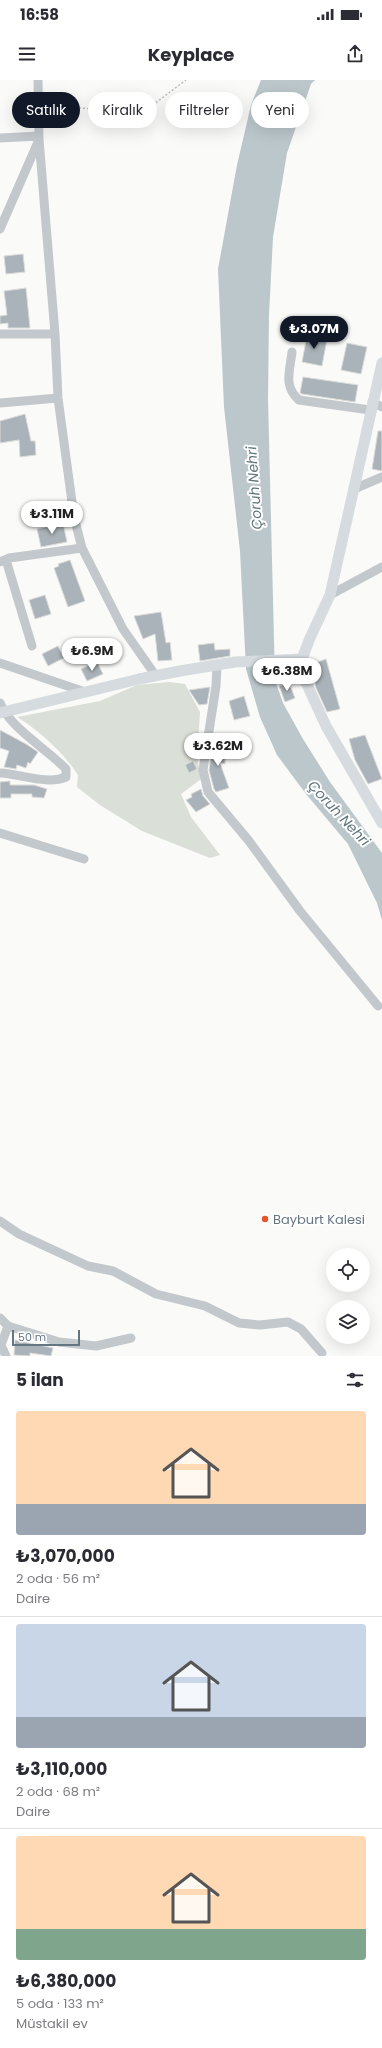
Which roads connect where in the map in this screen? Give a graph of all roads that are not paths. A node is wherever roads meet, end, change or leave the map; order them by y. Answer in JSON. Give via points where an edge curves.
{"nodes":[{"id":1,"x":38,"y":80,"type":"edge"},
{"id":2,"x":0,"y":138,"type":"edge"},
{"id":3,"x":39,"y":138,"type":"junction"},
{"id":4,"x":0,"y":228,"type":"edge"},
{"id":5,"x":0,"y":334,"type":"edge"},
{"id":6,"x":55,"y":334,"type":"junction"},
{"id":7,"x":292,"y":352,"type":"dead end"},
{"id":8,"x":382,"y":363,"type":"edge"},
{"id":9,"x":58,"y":398,"type":"junction"},
{"id":10,"x":0,"y":403,"type":"edge"},
{"id":11,"x":375,"y":406,"type":"edge"},
{"id":12,"x":382,"y":477,"type":"edge"},
{"id":13,"x":354,"y":489,"type":"junction"},
{"id":14,"x":82,"y":548,"type":"junction"},
{"id":15,"x":3,"y":561,"type":"edge"},
{"id":16,"x":382,"y":567,"type":"edge"},
{"id":17,"x":330,"y":595,"type":"junction"},
{"id":18,"x":32,"y":646,"type":"dead end"},
{"id":19,"x":302,"y":659,"type":"junction"},
{"id":20,"x":0,"y":663,"type":"edge"},
{"id":21,"x":217,"y":665,"type":"junction"},
{"id":22,"x":156,"y":676,"type":"junction"},
{"id":23,"x":85,"y":692,"type":"junction"},
{"id":24,"x":1,"y":709,"type":"edge"},
{"id":25,"x":0,"y":773,"type":"edge"},
{"id":26,"x":382,"y":823,"type":"edge"},
{"id":27,"x":0,"y":833,"type":"edge"},
{"id":28,"x":84,"y":859,"type":"dead end"},
{"id":29,"x":378,"y":1006,"type":"dead end"},
{"id":30,"x":0,"y":1221,"type":"edge"},
{"id":31,"x":0,"y":1318,"type":"edge"},
{"id":32,"x":8,"y":1326,"type":"junction"},
{"id":33,"x":131,"y":1338,"type":"dead end"},
{"id":34,"x":1,"y":1345,"type":"edge"},
{"id":35,"x":322,"y":1353,"type":"dead end"},
{"id":36,"x":6,"y":1356,"type":"edge"}],
"edges":[{"from":1,"to":3,"type":"street"},
{"from":2,"to":3,"type":"street"},
{"from":3,"to":4,"type":"street"},
{"from":3,"to":6,"type":"street"},
{"from":5,"to":6,"type":"street"},
{"from":6,"to":9,"type":"street"},
{"from":7,"to":11,"type":"street","via":[[289,384],[291,393],[299,400]]},
{"from":8,"to":11,"type":"main road"},
{"from":9,"to":10,"type":"street"},
{"from":9,"to":14,"type":"street","via":[[74,517]]},
{"from":11,"to":13,"type":"main road"},
{"from":12,"to":13,"type":"street"},
{"from":13,"to":17,"type":"main road"},
{"from":14,"to":15,"type":"street"},
{"from":14,"to":22,"type":"street","via":[[123,629]]},
{"from":15,"to":18,"type":"street"},
{"from":16,"to":17,"type":"street"},
{"from":17,"to":19,"type":"main road"},
{"from":19,"to":21,"type":"main road"},
{"from":19,"to":26,"type":"main road","via":[[304,678],[326,726]]},
{"from":20,"to":23,"type":"street"},
{"from":21,"to":22,"type":"main road"},
{"from":21,"to":29,"type":"street","via":[[203,770],[208,792]]},
{"from":22,"to":23,"type":"main road"},
{"from":23,"to":24,"type":"main road"},
{"from":24,"to":25,"type":"street","via":[[15,726],[56,758],[66,769],[66,777],[46,781],[18,774]]},
{"from":27,"to":28,"type":"street"},
{"from":30,"to":35,"type":"street","via":[[19,1234],[81,1263],[113,1271],[156,1294],[205,1306],[239,1323],[260,1325],[288,1322],[301,1329]]},
{"from":31,"to":32,"type":"street"},
{"from":32,"to":33,"type":"street","via":[[59,1342],[96,1346]]},
{"from":32,"to":34,"type":"street"},
{"from":34,"to":36,"type":"street"}]}
